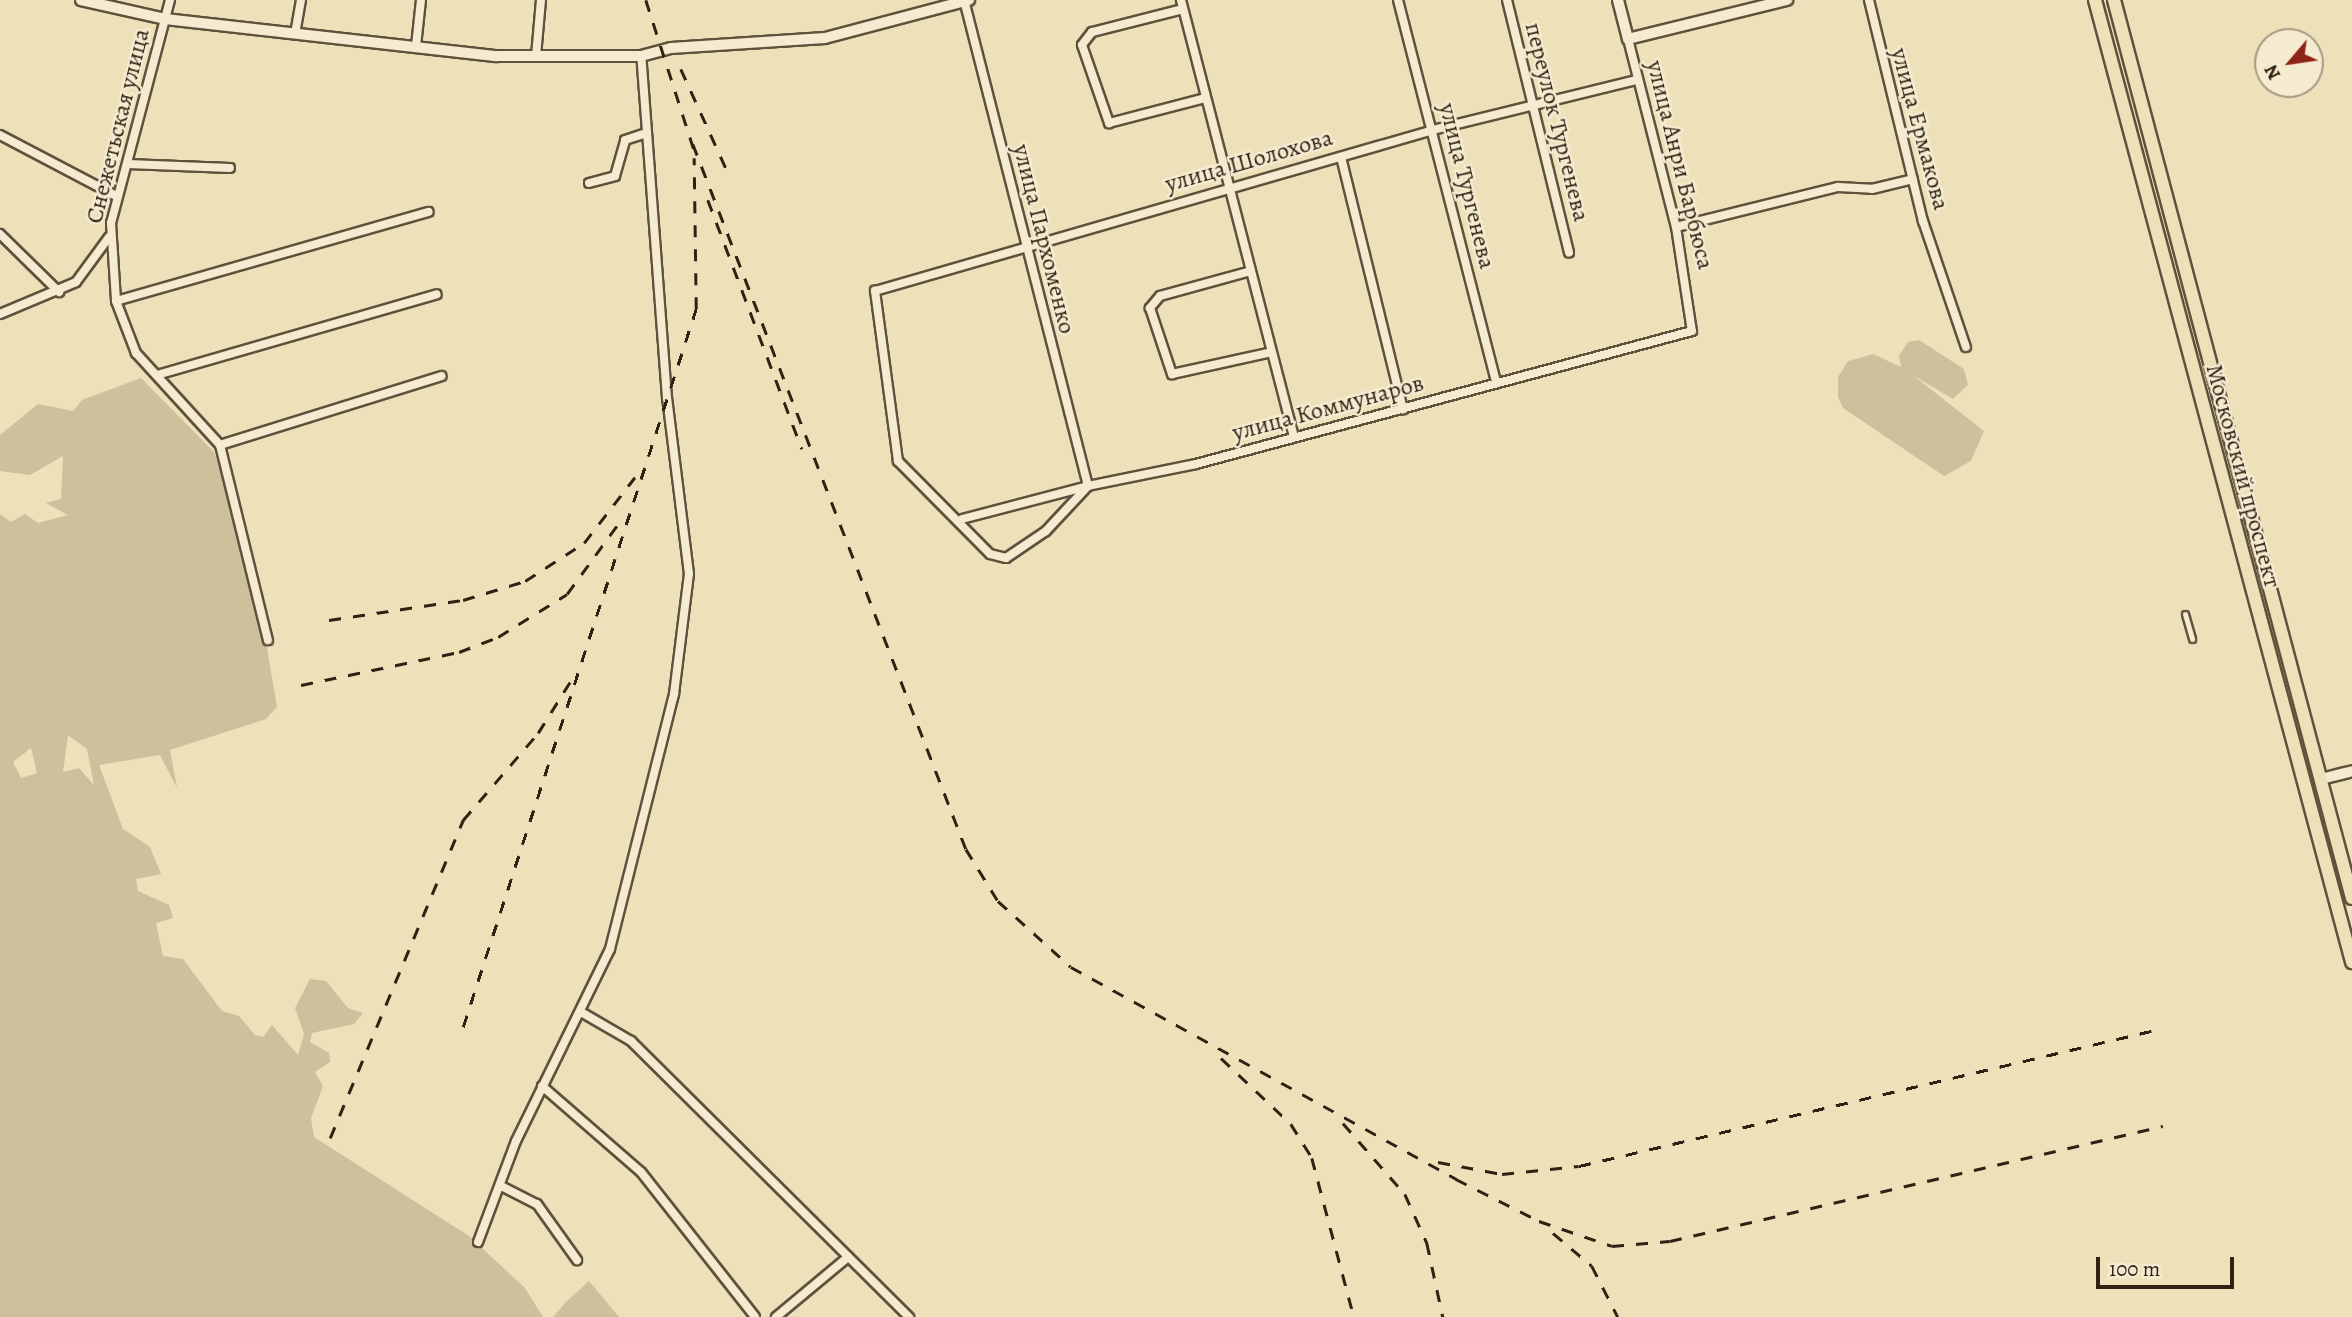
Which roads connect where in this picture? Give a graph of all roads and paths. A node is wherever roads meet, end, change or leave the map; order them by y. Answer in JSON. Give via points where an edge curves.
{"nodes":[{"id":1,"x":81,"y":0,"type":"edge"},
{"id":2,"x":170,"y":0,"type":"edge"},
{"id":3,"x":301,"y":0,"type":"edge"},
{"id":4,"x":421,"y":0,"type":"edge"},
{"id":5,"x":541,"y":0,"type":"edge"},
{"id":6,"x":965,"y":0,"type":"edge"},
{"id":7,"x":1398,"y":0,"type":"edge"},
{"id":8,"x":1507,"y":0,"type":"edge"},
{"id":9,"x":1618,"y":0,"type":"edge"},
{"id":10,"x":1787,"y":0,"type":"edge"},
{"id":11,"x":1869,"y":0,"type":"edge"},
{"id":12,"x":2095,"y":0,"type":"edge"},
{"id":13,"x":2114,"y":0,"type":"edge"},
{"id":14,"x":1182,"y":5,"type":"edge"},
{"id":15,"x":165,"y":19,"type":"junction"},
{"id":16,"x":295,"y":34,"type":"junction"},
{"id":17,"x":1628,"y":39,"type":"junction"},
{"id":18,"x":415,"y":46,"type":"junction"},
{"id":19,"x":536,"y":56,"type":"junction"},
{"id":20,"x":641,"y":56,"type":"junction"},
{"id":21,"x":1637,"y":80,"type":"junction"},
{"id":22,"x":1206,"y":98,"type":"junction"},
{"id":23,"x":1531,"y":105,"type":"junction"},
{"id":24,"x":1433,"y":130,"type":"junction"},
{"id":25,"x":643,"y":134,"type":"junction"},
{"id":26,"x":0,"y":135,"type":"edge"},
{"id":27,"x":1341,"y":158,"type":"junction"},
{"id":28,"x":128,"y":164,"type":"junction"},
{"id":29,"x":230,"y":168,"type":"dead end"},
{"id":30,"x":1913,"y":178,"type":"junction"},
{"id":31,"x":589,"y":183,"type":"dead end"},
{"id":32,"x":1230,"y":189,"type":"junction"},
{"id":33,"x":116,"y":196,"type":"junction"},
{"id":34,"x":429,"y":212,"type":"dead end"},
{"id":35,"x":1676,"y":227,"type":"junction"},
{"id":36,"x":0,"y":234,"type":"edge"},
{"id":37,"x":109,"y":237,"type":"junction"},
{"id":38,"x":1025,"y":247,"type":"junction"},
{"id":39,"x":1569,"y":253,"type":"dead end"},
{"id":40,"x":1251,"y":271,"type":"junction"},
{"id":41,"x":60,"y":292,"type":"junction"},
{"id":42,"x":437,"y":294,"type":"dead end"},
{"id":43,"x":116,"y":301,"type":"junction"},
{"id":44,"x":0,"y":314,"type":"edge"},
{"id":45,"x":1683,"y":333,"type":"joint"},
{"id":46,"x":1966,"y":347,"type":"dead end"},
{"id":47,"x":1272,"y":352,"type":"junction"},
{"id":48,"x":157,"y":374,"type":"junction"},
{"id":49,"x":441,"y":376,"type":"dead end"},
{"id":50,"x":1496,"y":382,"type":"junction"},
{"id":51,"x":1403,"y":409,"type":"junction"},
{"id":52,"x":1294,"y":437,"type":"junction"},
{"id":53,"x":220,"y":445,"type":"junction"},
{"id":54,"x":1088,"y":486,"type":"junction"},
{"id":55,"x":962,"y":519,"type":"junction"},
{"id":56,"x":2185,"y":614,"type":"dead end"},
{"id":57,"x":2280,"y":629,"type":"junction"},
{"id":58,"x":2263,"y":634,"type":"junction"},
{"id":59,"x":268,"y":639,"type":"dead end"},
{"id":60,"x":2192,"y":639,"type":"dead end"},
{"id":61,"x":2352,"y":771,"type":"edge"},
{"id":62,"x":2320,"y":779,"type":"junction"},
{"id":63,"x":2352,"y":898,"type":"edge"},
{"id":64,"x":2352,"y":962,"type":"edge"},
{"id":65,"x":582,"y":1012,"type":"junction"},
{"id":66,"x":542,"y":1086,"type":"junction"},
{"id":67,"x":503,"y":1187,"type":"junction"},
{"id":68,"x":478,"y":1242,"type":"dead end"},
{"id":69,"x":848,"y":1257,"type":"junction"},
{"id":70,"x":577,"y":1260,"type":"dead end"},
{"id":71,"x":755,"y":1317,"type":"edge"},
{"id":72,"x":776,"y":1317,"type":"edge"},
{"id":73,"x":909,"y":1317,"type":"edge"}],
"edges":[{"from":1,"to":15,"type":"street"},
{"from":2,"to":15,"type":"street","name":"Снежетьская улица"},
{"from":3,"to":16,"type":"street"},
{"from":4,"to":18,"type":"street"},
{"from":5,"to":19,"type":"street"},
{"from":6,"to":20,"type":"street","via":[[825,38],[671,48]]},
{"from":6,"to":38,"type":"street","name":"улица Пархоменко"},
{"from":7,"to":24,"type":"street","name":"улица Тургенева"},
{"from":8,"to":23,"type":"street","name":"переулок Тургенева"},
{"from":9,"to":17,"type":"street","name":"улица Анри Барбюса"},
{"from":10,"to":17,"type":"street"},
{"from":11,"to":30,"type":"street","name":"улица Ермакова"},
{"from":12,"to":58,"type":"main road","name":"Московский проспект"},
{"from":13,"to":57,"type":"main road","name":"Московский проспект"},
{"from":14,"to":22,"type":"street"},
{"from":14,"to":22,"type":"street","via":[[1093,32],[1082,45],[1109,123]]},
{"from":15,"to":16,"type":"street"},
{"from":15,"to":28,"type":"street","name":"Снежетьская улица"},
{"from":16,"to":18,"type":"street"},
{"from":17,"to":21,"type":"street","name":"улица Анри Барбюса"},
{"from":18,"to":19,"type":"street"},
{"from":19,"to":20,"type":"street"},
{"from":20,"to":25,"type":"street"},
{"from":21,"to":23,"type":"street","name":"улица Шолохова"},
{"from":21,"to":35,"type":"street","name":"улица Анри Барбюса"},
{"from":22,"to":32,"type":"street"},
{"from":23,"to":24,"type":"street","name":"улица Шолохова"},
{"from":23,"to":39,"type":"street","name":"переулок Тургенева"},
{"from":24,"to":27,"type":"street","name":"улица Шолохова"},
{"from":24,"to":50,"type":"street","name":"улица Тургенева"},
{"from":25,"to":31,"type":"street","via":[[625,140],[615,176]]},
{"from":25,"to":65,"type":"street","via":[[690,574],[654,792],[610,949]]},
{"from":26,"to":33,"type":"street"},
{"from":27,"to":32,"type":"street","name":"улица Шолохова"},
{"from":27,"to":51,"type":"street"},
{"from":28,"to":29,"type":"street"},
{"from":28,"to":33,"type":"street","name":"Снежетьская улица"},
{"from":30,"to":35,"type":"street","via":[[1872,189],[1838,187]]},
{"from":30,"to":46,"type":"street","name":"улица Ермакова"},
{"from":32,"to":38,"type":"street","name":"улица Шолохова"},
{"from":32,"to":40,"type":"street"},
{"from":33,"to":37,"type":"street","name":"Снежетьская улица"},
{"from":34,"to":43,"type":"street"},
{"from":35,"to":45,"type":"street","name":"улица Анри Барбюса","via":[[1695,321]]},
{"from":36,"to":41,"type":"street"},
{"from":37,"to":41,"type":"street","via":[[76,282]]},
{"from":37,"to":43,"type":"street","name":"Снежетьская улица"},
{"from":38,"to":54,"type":"street","name":"улица Пархоменко"},
{"from":38,"to":55,"type":"street","name":"улица Шолохова","via":[[875,291],[898,461],[913,483]]},
{"from":40,"to":47,"type":"street"},
{"from":40,"to":47,"type":"street","via":[[1160,296],[1150,308],[1172,374]]},
{"from":41,"to":44,"type":"street"},
{"from":42,"to":48,"type":"street"},
{"from":43,"to":48,"type":"street","name":"Снежетьская улица","via":[[136,353]]},
{"from":45,"to":50,"type":"street","name":"улица Коммунаров"},
{"from":47,"to":52,"type":"street"},
{"from":48,"to":53,"type":"street","name":"Снежетьская улица"},
{"from":49,"to":53,"type":"street"},
{"from":50,"to":51,"type":"street","name":"улица Коммунаров"},
{"from":51,"to":52,"type":"street","name":"улица Коммунаров"},
{"from":52,"to":54,"type":"street","name":"улица Коммунаров"},
{"from":53,"to":59,"type":"street","name":"Снежетьская улица"},
{"from":54,"to":55,"type":"street","name":"улица Коммунаров"},
{"from":54,"to":55,"type":"street","via":[[1046,531],[1006,558],[990,554]]},
{"from":56,"to":60,"type":"street"},
{"from":57,"to":58,"type":"main road"},
{"from":57,"to":62,"type":"main road","name":"Московский проспект"},
{"from":58,"to":64,"type":"main road","name":"Московский проспект"},
{"from":61,"to":62,"type":"street"},
{"from":62,"to":63,"type":"main road","name":"Московский проспект"},
{"from":65,"to":66,"type":"street"},
{"from":65,"to":69,"type":"street","via":[[631,1041]]},
{"from":66,"to":67,"type":"street"},
{"from":66,"to":71,"type":"street","via":[[641,1172]]},
{"from":67,"to":68,"type":"street"},
{"from":67,"to":70,"type":"street","via":[[537,1204]]},
{"from":69,"to":72,"type":"street"},
{"from":69,"to":73,"type":"street"}]}
